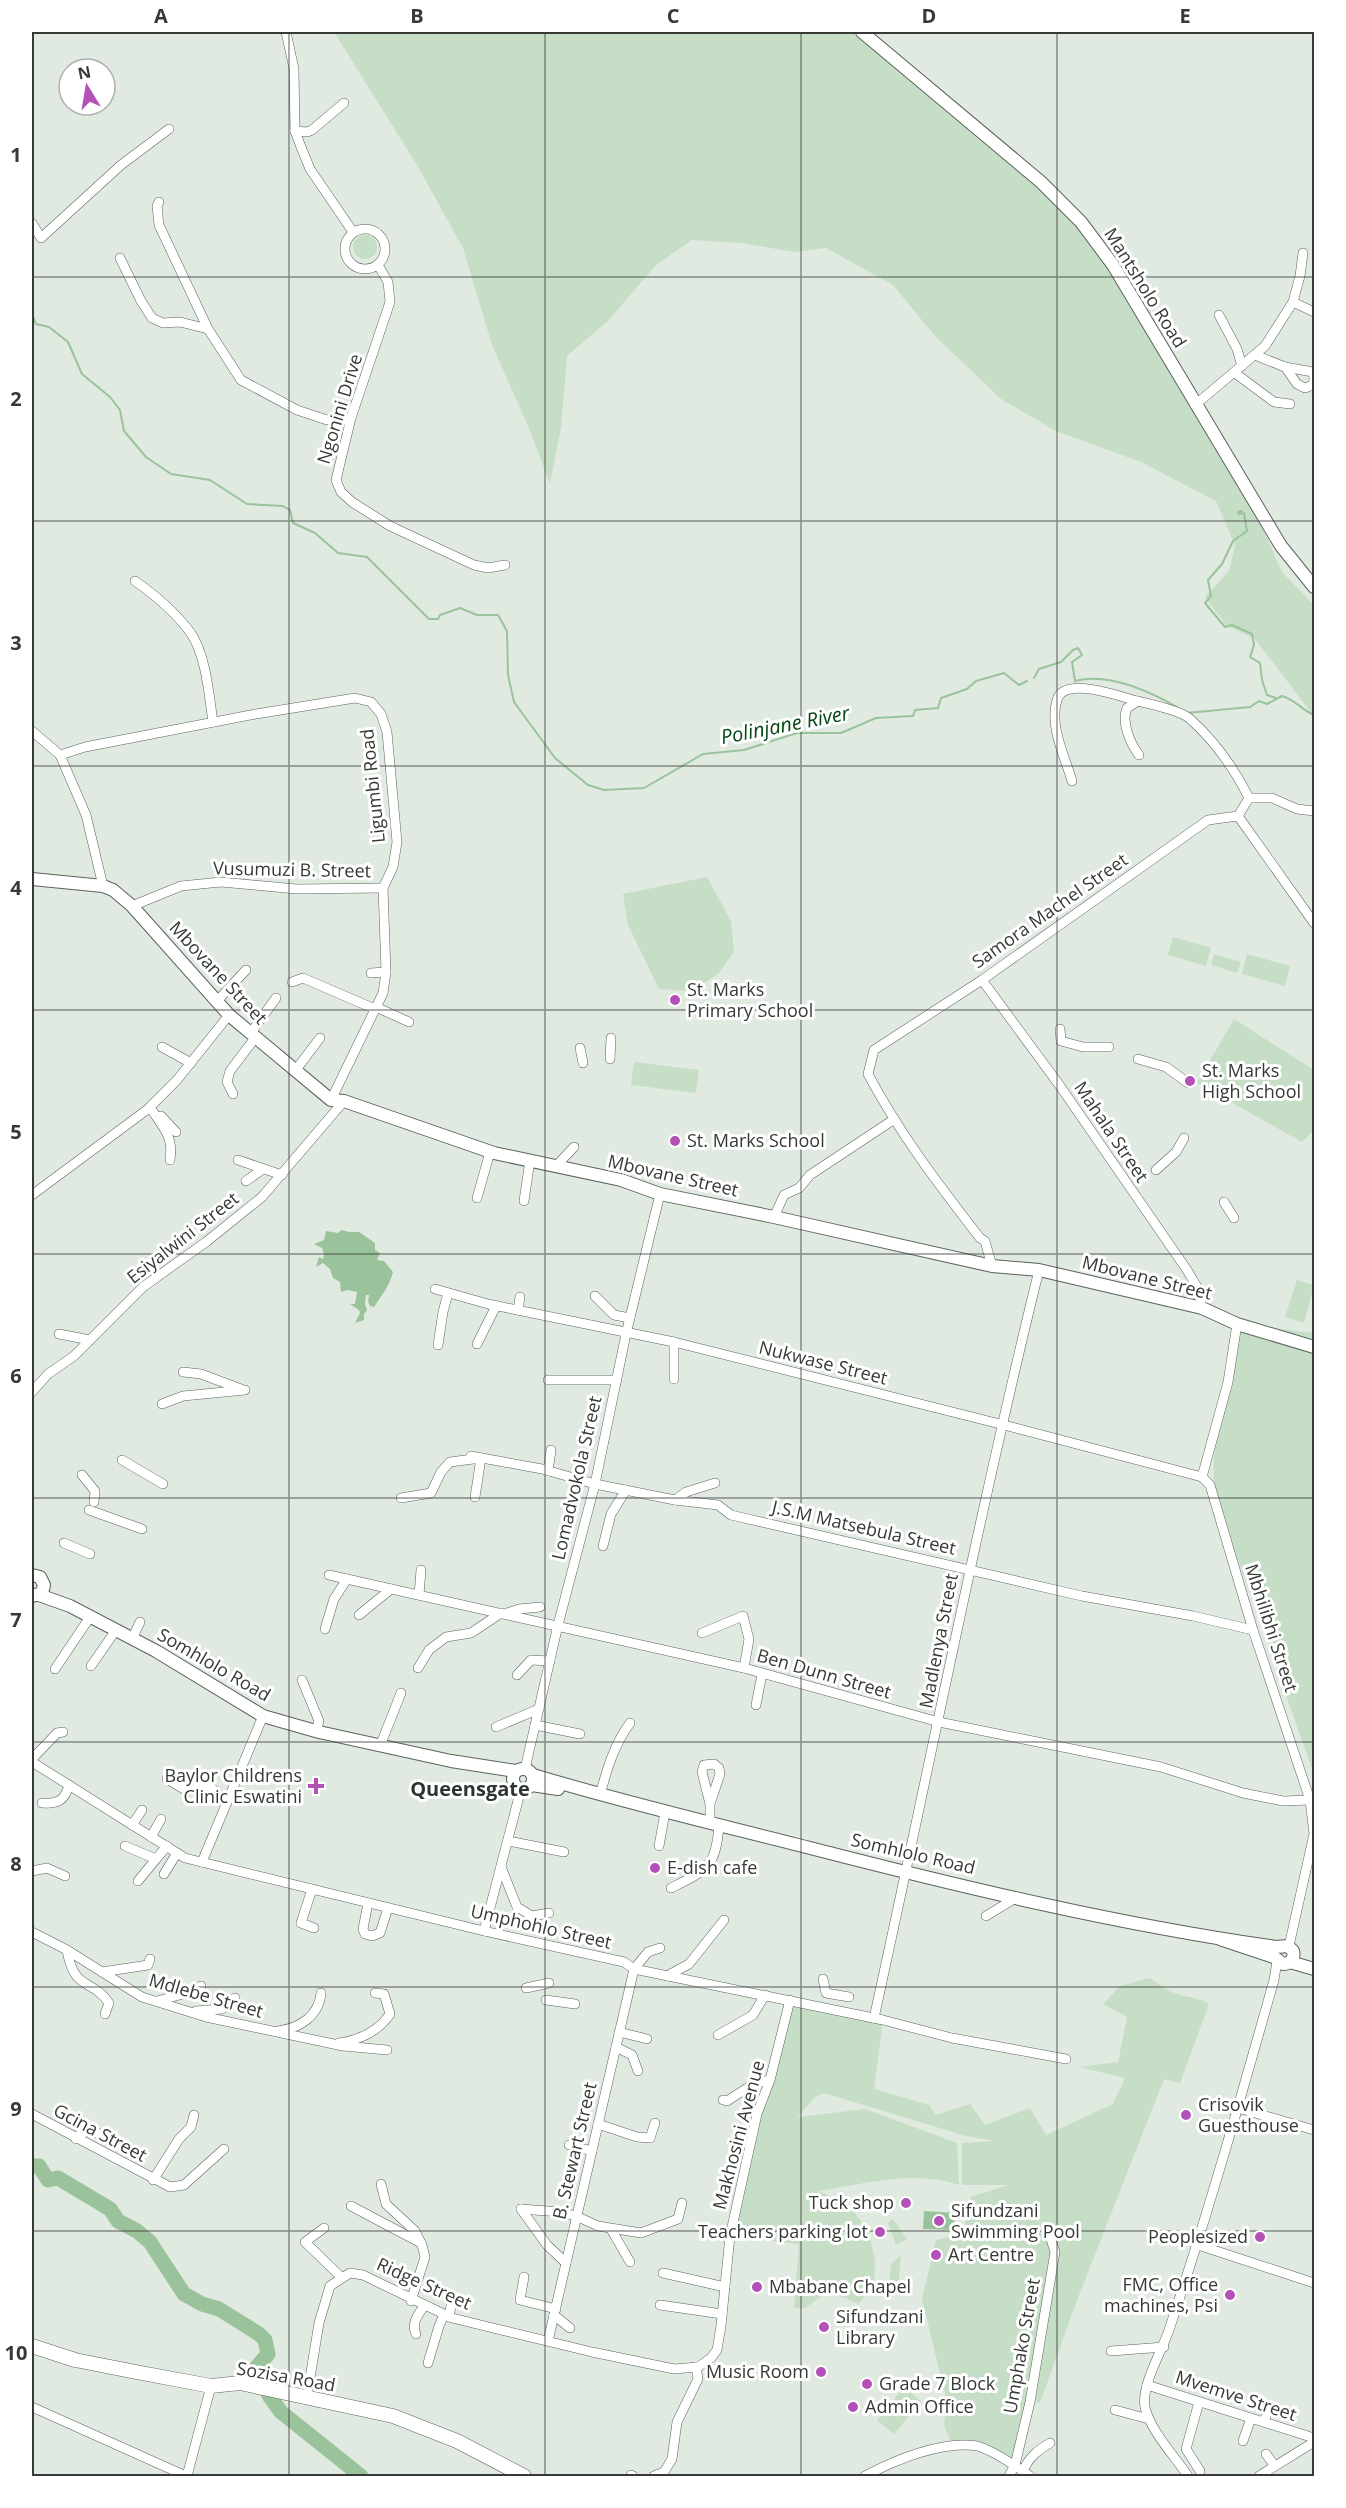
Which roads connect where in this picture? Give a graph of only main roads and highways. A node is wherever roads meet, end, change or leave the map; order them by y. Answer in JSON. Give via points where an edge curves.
{"nodes":[{"id":1,"x":32,"y":2346,"type":"edge"},
{"id":2,"x":524,"y":2476,"type":"edge"}],
"edges":[{"from":1,"to":2,"type":"main road","name":"Sozisa Road","via":[[75,2360],[211,2386],[240,2383],[393,2416],[457,2441]]}]}
